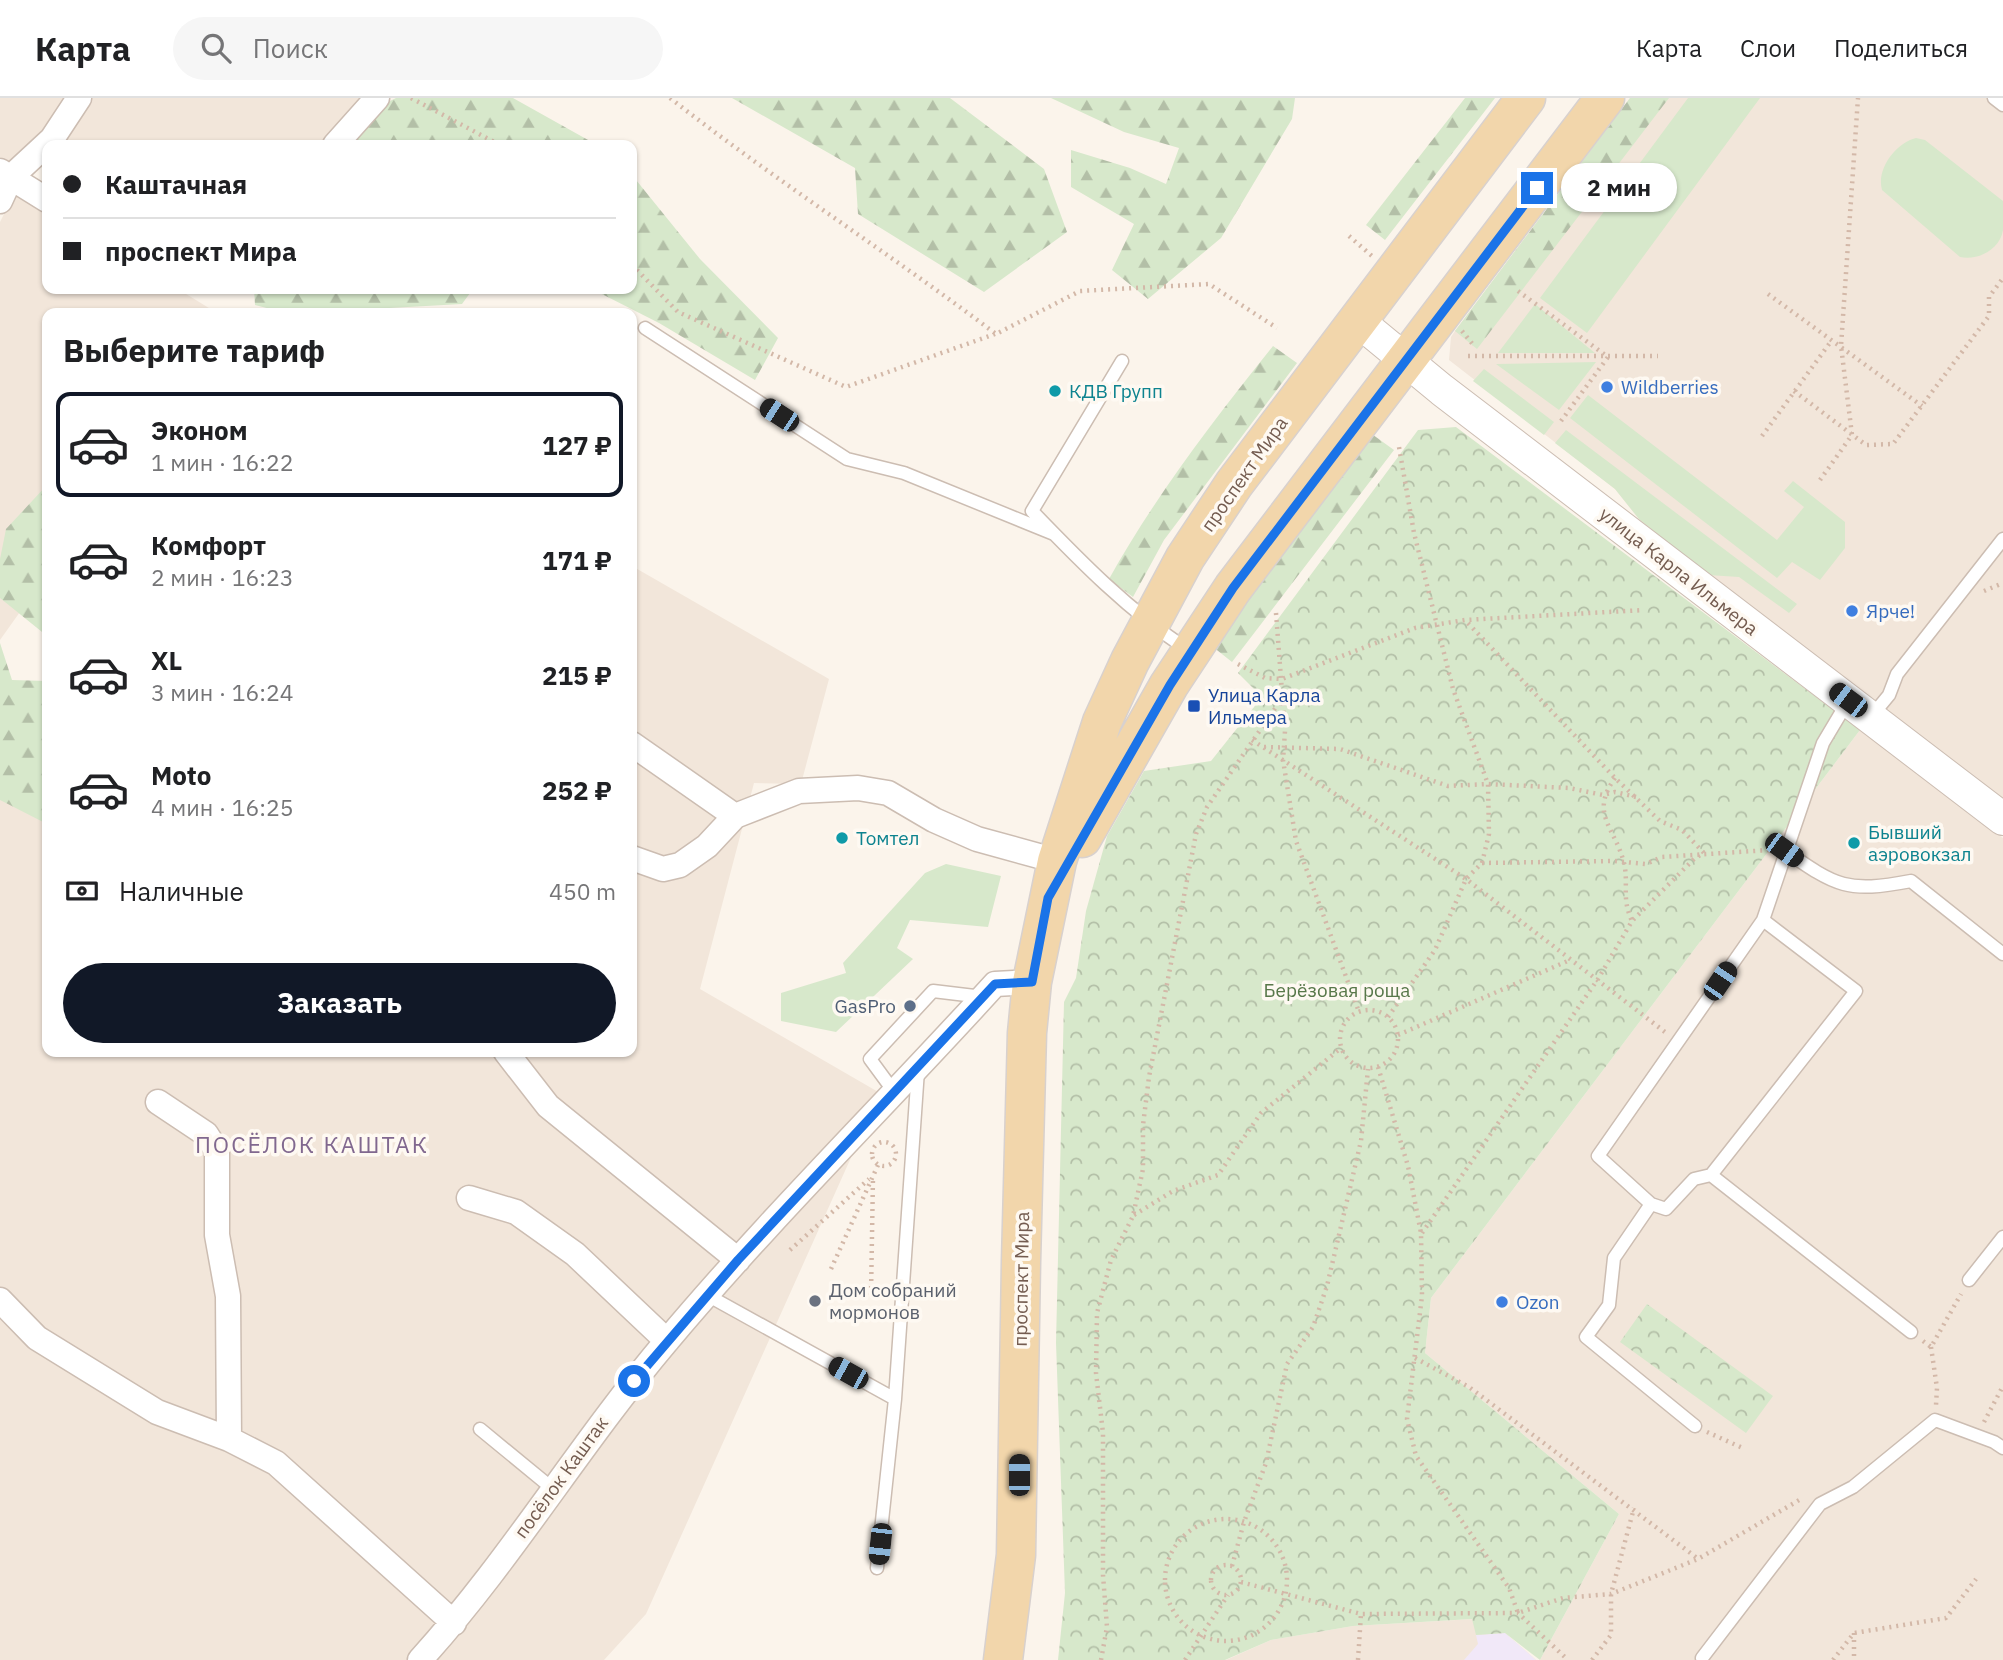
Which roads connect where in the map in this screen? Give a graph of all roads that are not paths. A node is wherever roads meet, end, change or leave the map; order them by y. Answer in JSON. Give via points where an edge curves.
{"nodes":[{"id":1,"x":79,"y":98,"type":"edge"},
{"id":2,"x":377,"y":98,"type":"edge"},
{"id":3,"x":1526,"y":98,"type":"edge"},
{"id":4,"x":1605,"y":98,"type":"edge"},
{"id":5,"x":1994,"y":98,"type":"edge"},
{"id":6,"x":2003,"y":105,"type":"edge"},
{"id":7,"x":51,"y":140,"type":"edge"},
{"id":8,"x":339,"y":140,"type":"edge"},
{"id":9,"x":42,"y":147,"type":"edge"},
{"id":10,"x":6,"y":174,"type":"edge"},
{"id":11,"x":42,"y":197,"type":"edge"},
{"id":12,"x":0,"y":201,"type":"edge"},
{"id":13,"x":1357,"y":320,"type":"junction"},
{"id":14,"x":645,"y":328,"type":"dead end"},
{"id":15,"x":1408,"y":359,"type":"junction"},
{"id":16,"x":1122,"y":361,"type":"dead end"},
{"id":17,"x":1054,"y":534,"type":"junction"},
{"id":18,"x":2003,"y":539,"type":"edge"},
{"id":19,"x":1150,"y":624,"type":"junction"},
{"id":20,"x":1191,"y":652,"type":"junction"},
{"id":21,"x":1859,"y":709,"type":"junction"},
{"id":22,"x":637,"y":747,"type":"edge"},
{"id":23,"x":735,"y":816,"type":"junction"},
{"id":24,"x":2003,"y":819,"type":"edge"},
{"id":25,"x":1784,"y":850,"type":"junction"},
{"id":26,"x":637,"y":860,"type":"edge"},
{"id":27,"x":1057,"y":861,"type":"junction"},
{"id":28,"x":1048,"y":898,"type":"junction"},
{"id":29,"x":1763,"y":919,"type":"junction"},
{"id":30,"x":2003,"y":954,"type":"edge"},
{"id":31,"x":1032,"y":982,"type":"junction"},
{"id":32,"x":984,"y":997,"type":"junction"},
{"id":33,"x":510,"y":1057,"type":"edge"},
{"id":34,"x":918,"y":1068,"type":"junction"},
{"id":35,"x":895,"y":1093,"type":"junction"},
{"id":36,"x":158,"y":1102,"type":"dead end"},
{"id":37,"x":1711,"y":1175,"type":"junction"},
{"id":38,"x":469,"y":1198,"type":"dead end"},
{"id":39,"x":1651,"y":1204,"type":"junction"},
{"id":40,"x":2003,"y":1237,"type":"edge"},
{"id":41,"x":738,"y":1260,"type":"junction"},
{"id":42,"x":1969,"y":1280,"type":"road end"},
{"id":43,"x":707,"y":1295,"type":"junction"},
{"id":44,"x":0,"y":1300,"type":"edge"},
{"id":45,"x":1911,"y":1332,"type":"road end"},
{"id":46,"x":667,"y":1341,"type":"junction"},
{"id":47,"x":895,"y":1399,"type":"junction"},
{"id":48,"x":1695,"y":1426,"type":"road end"},
{"id":49,"x":480,"y":1429,"type":"dead end"},
{"id":50,"x":229,"y":1440,"type":"junction"},
{"id":51,"x":2003,"y":1448,"type":"edge"},
{"id":52,"x":553,"y":1489,"type":"junction"},
{"id":53,"x":877,"y":1568,"type":"dead end"},
{"id":54,"x":454,"y":1623,"type":"junction"},
{"id":55,"x":1702,"y":1658,"type":"edge"},
{"id":56,"x":420,"y":1660,"type":"edge"},
{"id":57,"x":1003,"y":1660,"type":"edge"}],
"edges":[{"from":1,"to":7,"type":"street"},
{"from":2,"to":8,"type":"street"},
{"from":3,"to":13,"type":"main road","name":"проспект Мира"},
{"from":4,"to":15,"type":"main road","name":"проспект Мира"},
{"from":5,"to":6,"type":"lane"},
{"from":9,"to":10,"type":"street"},
{"from":10,"to":11,"type":"street"},
{"from":10,"to":12,"type":"street"},
{"from":13,"to":15,"type":"street","name":"улица Карла Ильмера"},
{"from":13,"to":19,"type":"main road","name":"проспект Мира","via":[[1234,484],[1185,558]]},
{"from":14,"to":17,"type":"lane","via":[[847,459],[904,473]]},
{"from":15,"to":20,"type":"main road","name":"проспект Мира","via":[[1233,588]]},
{"from":15,"to":21,"type":"street","name":"улица Карла Ильмера","via":[[1442,390]]},
{"from":16,"to":17,"type":"lane","via":[[1032,511]]},
{"from":17,"to":19,"type":"lane","via":[[1098,581]]},
{"from":18,"to":21,"type":"lane","via":[[1897,674],[1889,695]]},
{"from":19,"to":20,"type":"lane"},
{"from":19,"to":27,"type":"main road","name":"проспект Мира","via":[[1102,722]]},
{"from":20,"to":28,"type":"main road","name":"проспект Мира"},
{"from":21,"to":24,"type":"street","name":"улица Карла Ильмера"},
{"from":21,"to":25,"type":"lane","via":[[1823,743]]},
{"from":22,"to":23,"type":"street"},
{"from":23,"to":26,"type":"street","via":[[707,846],[680,865],[663,869]]},
{"from":23,"to":27,"type":"street","via":[[799,791],[858,788],[888,793],[977,839]]},
{"from":25,"to":29,"type":"lane"},
{"from":25,"to":30,"type":"lane","via":[[1826,880],[1868,889],[1911,881]]},
{"from":27,"to":28,"type":"main road","name":"проспект Мира"},
{"from":28,"to":31,"type":"main road","name":"проспект Мира"},
{"from":29,"to":37,"type":"lane","via":[[1856,991]]},
{"from":29,"to":39,"type":"lane","via":[[1598,1156]]},
{"from":31,"to":32,"type":"street","name":"посёлок Каштак","via":[[995,984]]},
{"from":31,"to":57,"type":"main road","name":"проспект Мира","via":[[1022,1208],[1016,1555]]},
{"from":32,"to":34,"type":"street","name":"посёлок Каштак"},
{"from":32,"to":35,"type":"lane","via":[[933,991],[870,1059]]},
{"from":33,"to":41,"type":"street","via":[[548,1107]]},
{"from":34,"to":35,"type":"street","name":"посёлок Каштак"},
{"from":34,"to":47,"type":"lane"},
{"from":35,"to":41,"type":"street","name":"посёлок Каштак"},
{"from":36,"to":50,"type":"street","via":[[206,1134],[216,1151],[217,1235],[228,1296]]},
{"from":37,"to":39,"type":"lane","via":[[1695,1179],[1666,1209]]},
{"from":37,"to":45,"type":"lane"},
{"from":38,"to":46,"type":"street","via":[[516,1212],[575,1254]]},
{"from":39,"to":48,"type":"lane","via":[[1614,1258],[1609,1305],[1586,1337]]},
{"from":40,"to":42,"type":"lane"},
{"from":41,"to":43,"type":"street","name":"посёлок Каштак"},
{"from":43,"to":46,"type":"street","name":"посёлок Каштак"},
{"from":43,"to":47,"type":"lane"},
{"from":44,"to":50,"type":"street","via":[[37,1338],[157,1412]]},
{"from":46,"to":52,"type":"street","name":"посёлок Каштак","via":[[601,1420]]},
{"from":47,"to":53,"type":"lane"},
{"from":49,"to":52,"type":"lane"},
{"from":50,"to":54,"type":"street","via":[[276,1463]]},
{"from":51,"to":55,"type":"lane","via":[[1935,1420],[1853,1487],[1820,1504]]},
{"from":52,"to":54,"type":"street","name":"посёлок Каштак"},
{"from":54,"to":56,"type":"street","name":"посёлок Каштак"}]}
